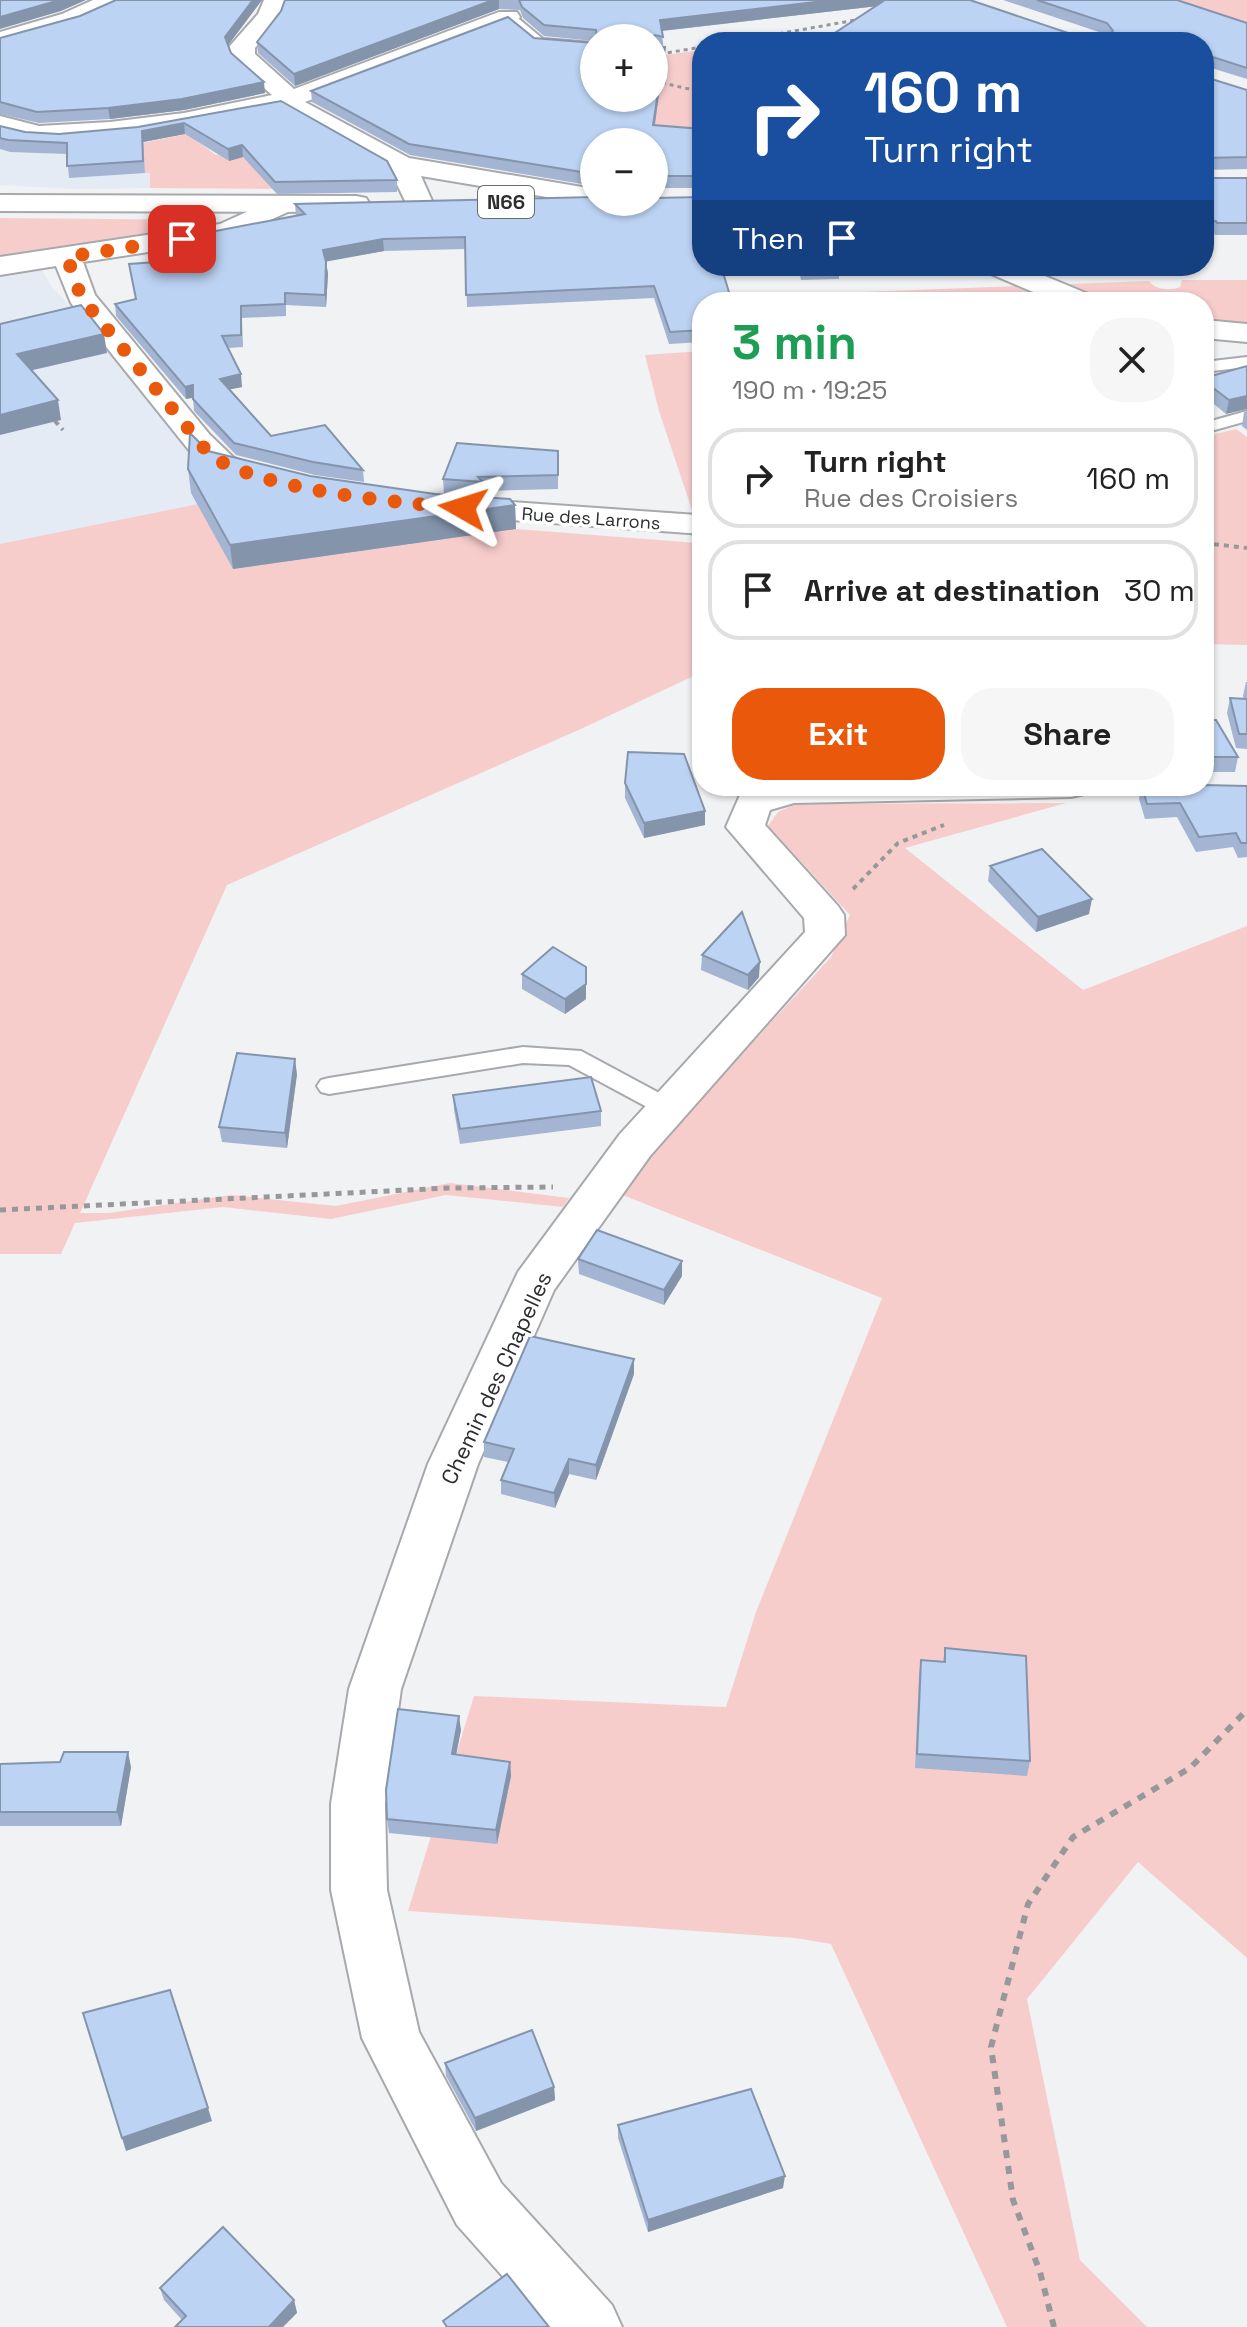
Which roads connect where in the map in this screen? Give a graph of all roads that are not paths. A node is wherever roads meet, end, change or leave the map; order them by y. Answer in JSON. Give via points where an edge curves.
{"nodes":[{"id":1,"x":276,"y":0,"type":"edge"},
{"id":2,"x":100,"y":2,"type":"edge"},
{"id":3,"x":472,"y":4,"type":"edge"},
{"id":4,"x":508,"y":17,"type":"junction"},
{"id":5,"x":0,"y":40,"type":"edge"},
{"id":6,"x":580,"y":46,"type":"edge"},
{"id":7,"x":288,"y":100,"type":"junction"},
{"id":8,"x":0,"y":124,"type":"edge"},
{"id":9,"x":402,"y":165,"type":"junction"},
{"id":10,"x":580,"y":197,"type":"edge"},
{"id":11,"x":580,"y":199,"type":"edge"},
{"id":12,"x":0,"y":203,"type":"edge"},
{"id":13,"x":396,"y":203,"type":"junction"},
{"id":14,"x":280,"y":205,"type":"junction"},
{"id":15,"x":67,"y":257,"type":"junction"},
{"id":16,"x":0,"y":266,"type":"edge"},
{"id":17,"x":1020,"y":276,"type":"edge"},
{"id":18,"x":1059,"y":292,"type":"edge"},
{"id":19,"x":1214,"y":330,"type":"edge"},
{"id":20,"x":1247,"y":333,"type":"edge"},
{"id":21,"x":1247,"y":362,"type":"edge"},
{"id":22,"x":1214,"y":366,"type":"edge"},
{"id":23,"x":1247,"y":416,"type":"edge"},
{"id":24,"x":1214,"y":425,"type":"edge"},
{"id":25,"x":277,"y":480,"type":"edge"},
{"id":26,"x":423,"y":504,"type":"edge"},
{"id":27,"x":692,"y":525,"type":"edge"},
{"id":28,"x":778,"y":796,"type":"edge"},
{"id":29,"x":329,"y":1086,"type":"dead end"},
{"id":30,"x":668,"y":1108,"type":"junction"},
{"id":31,"x":590,"y":2327,"type":"edge"}],
"edges":[{"from":1,"to":7,"type":"street","via":[[270,16],[240,52]]},
{"from":2,"to":5,"type":"street"},
{"from":3,"to":4,"type":"street"},
{"from":4,"to":6,"type":"lane","via":[[539,43]]},
{"from":4,"to":7,"type":"street"},
{"from":7,"to":8,"type":"street","via":[[110,130],[39,134]]},
{"from":7,"to":9,"type":"street"},
{"from":9,"to":10,"type":"street"},
{"from":9,"to":13,"type":"street"},
{"from":11,"to":13,"type":"street","number":"N66"},
{"from":12,"to":14,"type":"street","number":"N66"},
{"from":13,"to":14,"type":"street","number":"N66"},
{"from":14,"to":15,"type":"street","via":[[227,231]]},
{"from":15,"to":16,"type":"street"},
{"from":15,"to":25,"type":"street","via":[[81,297],[209,454],[223,465]]},
{"from":17,"to":18,"type":"street"},
{"from":19,"to":20,"type":"street"},
{"from":21,"to":22,"type":"lane"},
{"from":23,"to":24,"type":"lane"},
{"from":26,"to":27,"type":"street","name":"Rue des Larrons"},
{"from":28,"to":30,"type":"street","name":"Chemin des Chapelles","via":[[753,803],[745,827],[824,915],[825,935]]},
{"from":29,"to":30,"type":"lane","via":[[523,1055],[573,1057]]},
{"from":30,"to":31,"type":"street","name":"Chemin des Chapelles","via":[[602,1187],[534,1284],[453,1464],[375,1689],[358,1804],[359,1890],[391,2038],[479,2204]]}]}
